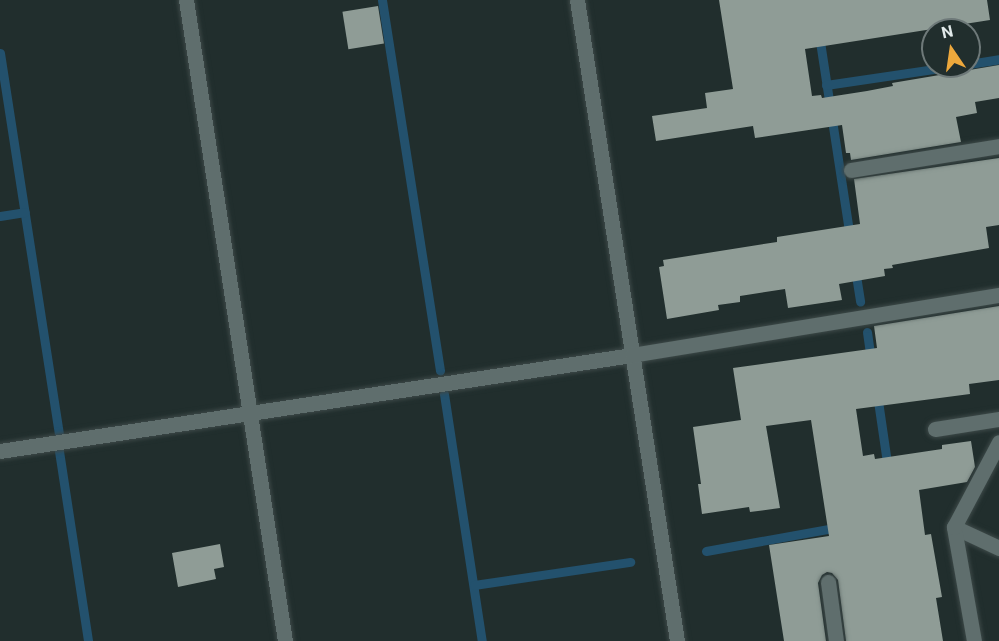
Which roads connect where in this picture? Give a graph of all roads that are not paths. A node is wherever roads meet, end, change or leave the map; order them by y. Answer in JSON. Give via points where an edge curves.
{"nodes":[{"id":1,"x":186,"y":0,"type":"edge"},
{"id":2,"x":577,"y":0,"type":"edge"},
{"id":3,"x":999,"y":146,"type":"edge"},
{"id":4,"x":851,"y":170,"type":"dead end"},
{"id":5,"x":999,"y":295,"type":"edge"},
{"id":6,"x":632,"y":355,"type":"junction"},
{"id":7,"x":250,"y":412,"type":"junction"},
{"id":8,"x":999,"y":419,"type":"edge"},
{"id":9,"x":934,"y":429,"type":"dead end"},
{"id":10,"x":999,"y":442,"type":"edge"},
{"id":11,"x":0,"y":451,"type":"edge"},
{"id":12,"x":954,"y":527,"type":"junction"},
{"id":13,"x":999,"y":549,"type":"edge"},
{"id":14,"x":828,"y":582,"type":"dead end"},
{"id":15,"x":285,"y":641,"type":"edge"},
{"id":16,"x":677,"y":641,"type":"edge"},
{"id":17,"x":836,"y":641,"type":"edge"},
{"id":18,"x":974,"y":641,"type":"edge"}],
"edges":[{"from":1,"to":7,"type":"street"},
{"from":2,"to":6,"type":"street"},
{"from":3,"to":4,"type":"street"},
{"from":5,"to":6,"type":"street"},
{"from":6,"to":7,"type":"street"},
{"from":6,"to":16,"type":"street"},
{"from":7,"to":11,"type":"street"},
{"from":7,"to":15,"type":"street"},
{"from":8,"to":9,"type":"street"},
{"from":10,"to":12,"type":"street"},
{"from":12,"to":13,"type":"street"},
{"from":12,"to":18,"type":"street"},
{"from":14,"to":17,"type":"street"}]}
